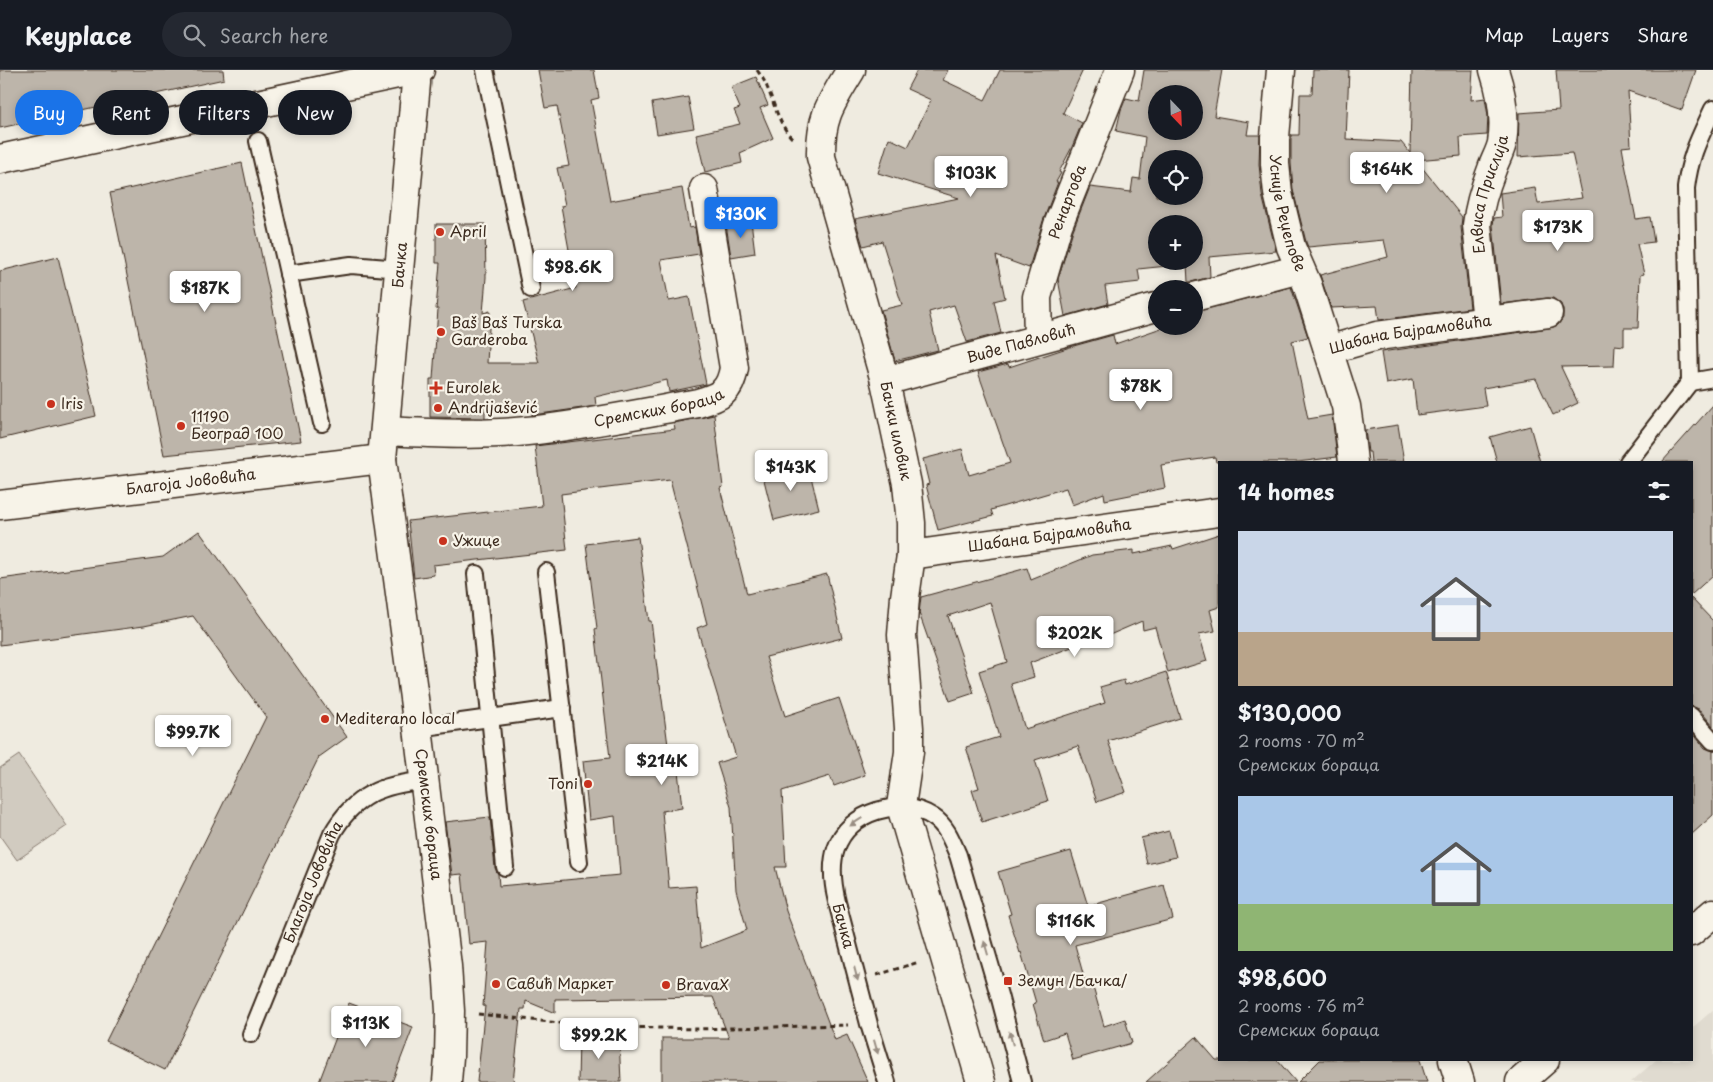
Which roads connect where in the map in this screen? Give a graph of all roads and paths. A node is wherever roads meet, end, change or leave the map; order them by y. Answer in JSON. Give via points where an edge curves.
{"nodes":[{"id":1,"x":417,"y":70,"type":"edge"},
{"id":2,"x":485,"y":70,"type":"edge"},
{"id":3,"x":757,"y":70,"type":"edge"},
{"id":4,"x":851,"y":70,"type":"edge"},
{"id":5,"x":1120,"y":70,"type":"edge"},
{"id":6,"x":1281,"y":70,"type":"edge"},
{"id":7,"x":1494,"y":70,"type":"edge"},
{"id":8,"x":1713,"y":109,"type":"edge"},
{"id":9,"x":258,"y":141,"type":"dead end"},
{"id":10,"x":0,"y":159,"type":"edge"},
{"id":11,"x":825,"y":172,"type":"junction"},
{"id":12,"x":704,"y":189,"type":"dead end"},
{"id":13,"x":400,"y":269,"type":"junction"},
{"id":14,"x":1300,"y":269,"type":"junction"},
{"id":15,"x":288,"y":274,"type":"junction"},
{"id":16,"x":531,"y":289,"type":"dead end"},
{"id":17,"x":1203,"y":295,"type":"edge"},
{"id":18,"x":1148,"y":309,"type":"edge"},
{"id":19,"x":1548,"y":313,"type":"dead end"},
{"id":20,"x":1487,"y":321,"type":"junction"},
{"id":21,"x":1038,"y":338,"type":"junction"},
{"id":22,"x":1328,"y":350,"type":"junction"},
{"id":23,"x":1713,"y":378,"type":"edge"},
{"id":24,"x":885,"y":380,"type":"junction"},
{"id":25,"x":1690,"y":382,"type":"junction"},
{"id":26,"x":322,"y":423,"type":"dead end"},
{"id":27,"x":385,"y":431,"type":"junction"},
{"id":28,"x":382,"y":459,"type":"junction"},
{"id":29,"x":1353,"y":461,"type":"edge"},
{"id":30,"x":1629,"y":461,"type":"edge"},
{"id":31,"x":0,"y":504,"type":"edge"},
{"id":32,"x":1218,"y":512,"type":"edge"},
{"id":33,"x":911,"y":555,"type":"junction"},
{"id":34,"x":546,"y":572,"type":"dead end"},
{"id":35,"x":476,"y":574,"type":"dead end"},
{"id":36,"x":562,"y":708,"type":"junction"},
{"id":37,"x":490,"y":717,"type":"junction"},
{"id":38,"x":1693,"y":718,"type":"edge"},
{"id":39,"x":418,"y":728,"type":"junction"},
{"id":40,"x":1713,"y":741,"type":"edge"},
{"id":41,"x":424,"y":781,"type":"junction"},
{"id":42,"x":902,"y":806,"type":"junction"},
{"id":43,"x":579,"y":862,"type":"dead end"},
{"id":44,"x":505,"y":867,"type":"dead end"},
{"id":45,"x":1713,"y":913,"type":"edge"},
{"id":46,"x":1693,"y":930,"type":"edge"},
{"id":47,"x":450,"y":1011,"type":"junction"},
{"id":48,"x":869,"y":1024,"type":"junction"},
{"id":49,"x":251,"y":1034,"type":"dead end"},
{"id":50,"x":1453,"y":1061,"type":"edge"},
{"id":51,"x":1544,"y":1061,"type":"edge"},
{"id":52,"x":447,"y":1082,"type":"edge"},
{"id":53,"x":887,"y":1082,"type":"edge"},
{"id":54,"x":980,"y":1082,"type":"edge"},
{"id":55,"x":1022,"y":1082,"type":"edge"},
{"id":56,"x":1460,"y":1082,"type":"edge"},
{"id":57,"x":1520,"y":1082,"type":"edge"}],
"edges":[{"from":1,"to":10,"type":"street","name":"Бачка"},
{"from":1,"to":13,"type":"street","name":"Бачка"},
{"from":2,"to":16,"type":"lane"},
{"from":3,"to":11,"type":"path","via":[[787,134]]},
{"from":4,"to":11,"type":"street","name":"Бачки иловик","via":[[826,114],[822,131]]},
{"from":5,"to":21,"type":"street","name":"Ренартова","via":[[1058,225],[1037,297]]},
{"from":6,"to":14,"type":"street","name":"Усније Реџепове","via":[[1275,164],[1286,229]]},
{"from":7,"to":20,"type":"street","name":"Елвиса Прислија","via":[[1503,102],[1504,125],[1477,225]]},
{"from":8,"to":25,"type":"lane","via":[[1688,166],[1686,188]]},
{"from":9,"to":15,"type":"lane"},
{"from":11,"to":24,"type":"street","name":"Бачки иловик"},
{"from":12,"to":27,"type":"street","name":"Сремских бораца","via":[[734,368],[728,388],[710,400],[698,403],[561,427],[442,433]]},
{"from":13,"to":15,"type":"lane","via":[[351,265]]},
{"from":13,"to":27,"type":"street","name":"Бачка"},
{"from":14,"to":17,"type":"street"},
{"from":14,"to":22,"type":"street","name":"Усније Реџепове"},
{"from":15,"to":26,"type":"lane"},
{"from":18,"to":21,"type":"street","name":"Виде Павловић"},
{"from":19,"to":20,"type":"street","name":"Шабана Бајрамовића"},
{"from":20,"to":22,"type":"street","name":"Шабана Бајрамовића","via":[[1377,336]]},
{"from":21,"to":24,"type":"street","name":"Виде Павловић"},
{"from":22,"to":29,"type":"street","name":"Шабана Бајрамовића","via":[[1346,406]]},
{"from":23,"to":25,"type":"lane"},
{"from":24,"to":33,"type":"street","name":"Бачки иловик","via":[[907,484]]},
{"from":25,"to":30,"type":"lane"},
{"from":27,"to":28,"type":"street","name":"Бачка"},
{"from":28,"to":31,"type":"street","name":"Благоја Јововића"},
{"from":28,"to":39,"type":"street","name":"Сремских бораца"},
{"from":32,"to":33,"type":"street","name":"Шабана Бајрамовића"},
{"from":33,"to":42,"type":"street","name":"Бачки иловик","via":[[902,635],[909,752]]},
{"from":34,"to":36,"type":"lane"},
{"from":35,"to":37,"type":"lane"},
{"from":36,"to":37,"type":"lane"},
{"from":36,"to":43,"type":"lane"},
{"from":37,"to":39,"type":"lane"},
{"from":37,"to":44,"type":"lane"},
{"from":38,"to":40,"type":"lane"},
{"from":39,"to":41,"type":"street","name":"Сремских бораца"},
{"from":41,"to":47,"type":"street","name":"Сремских бораца"},
{"from":41,"to":49,"type":"lane","name":"Благоја Јововића","via":[[384,787],[367,795],[340,820]]},
{"from":42,"to":48,"type":"lane","name":"Бачка","one_way":true,"via":[[875,812],[850,827],[838,843],[833,862],[837,902]]},
{"from":42,"to":54,"type":"street"},
{"from":55,"to":42,"type":"lane","name":"Бачка","one_way":true,"via":[[958,855],[949,836],[934,817]]},
{"from":45,"to":46,"type":"street"},
{"from":47,"to":48,"type":"path","via":[[587,1026],[694,1029]]},
{"from":47,"to":52,"type":"street","name":"Сремских бораца"},
{"from":48,"to":53,"type":"lane","name":"Бачка","one_way":true},
{"from":50,"to":56,"type":"street"},
{"from":51,"to":57,"type":"street"}]}
